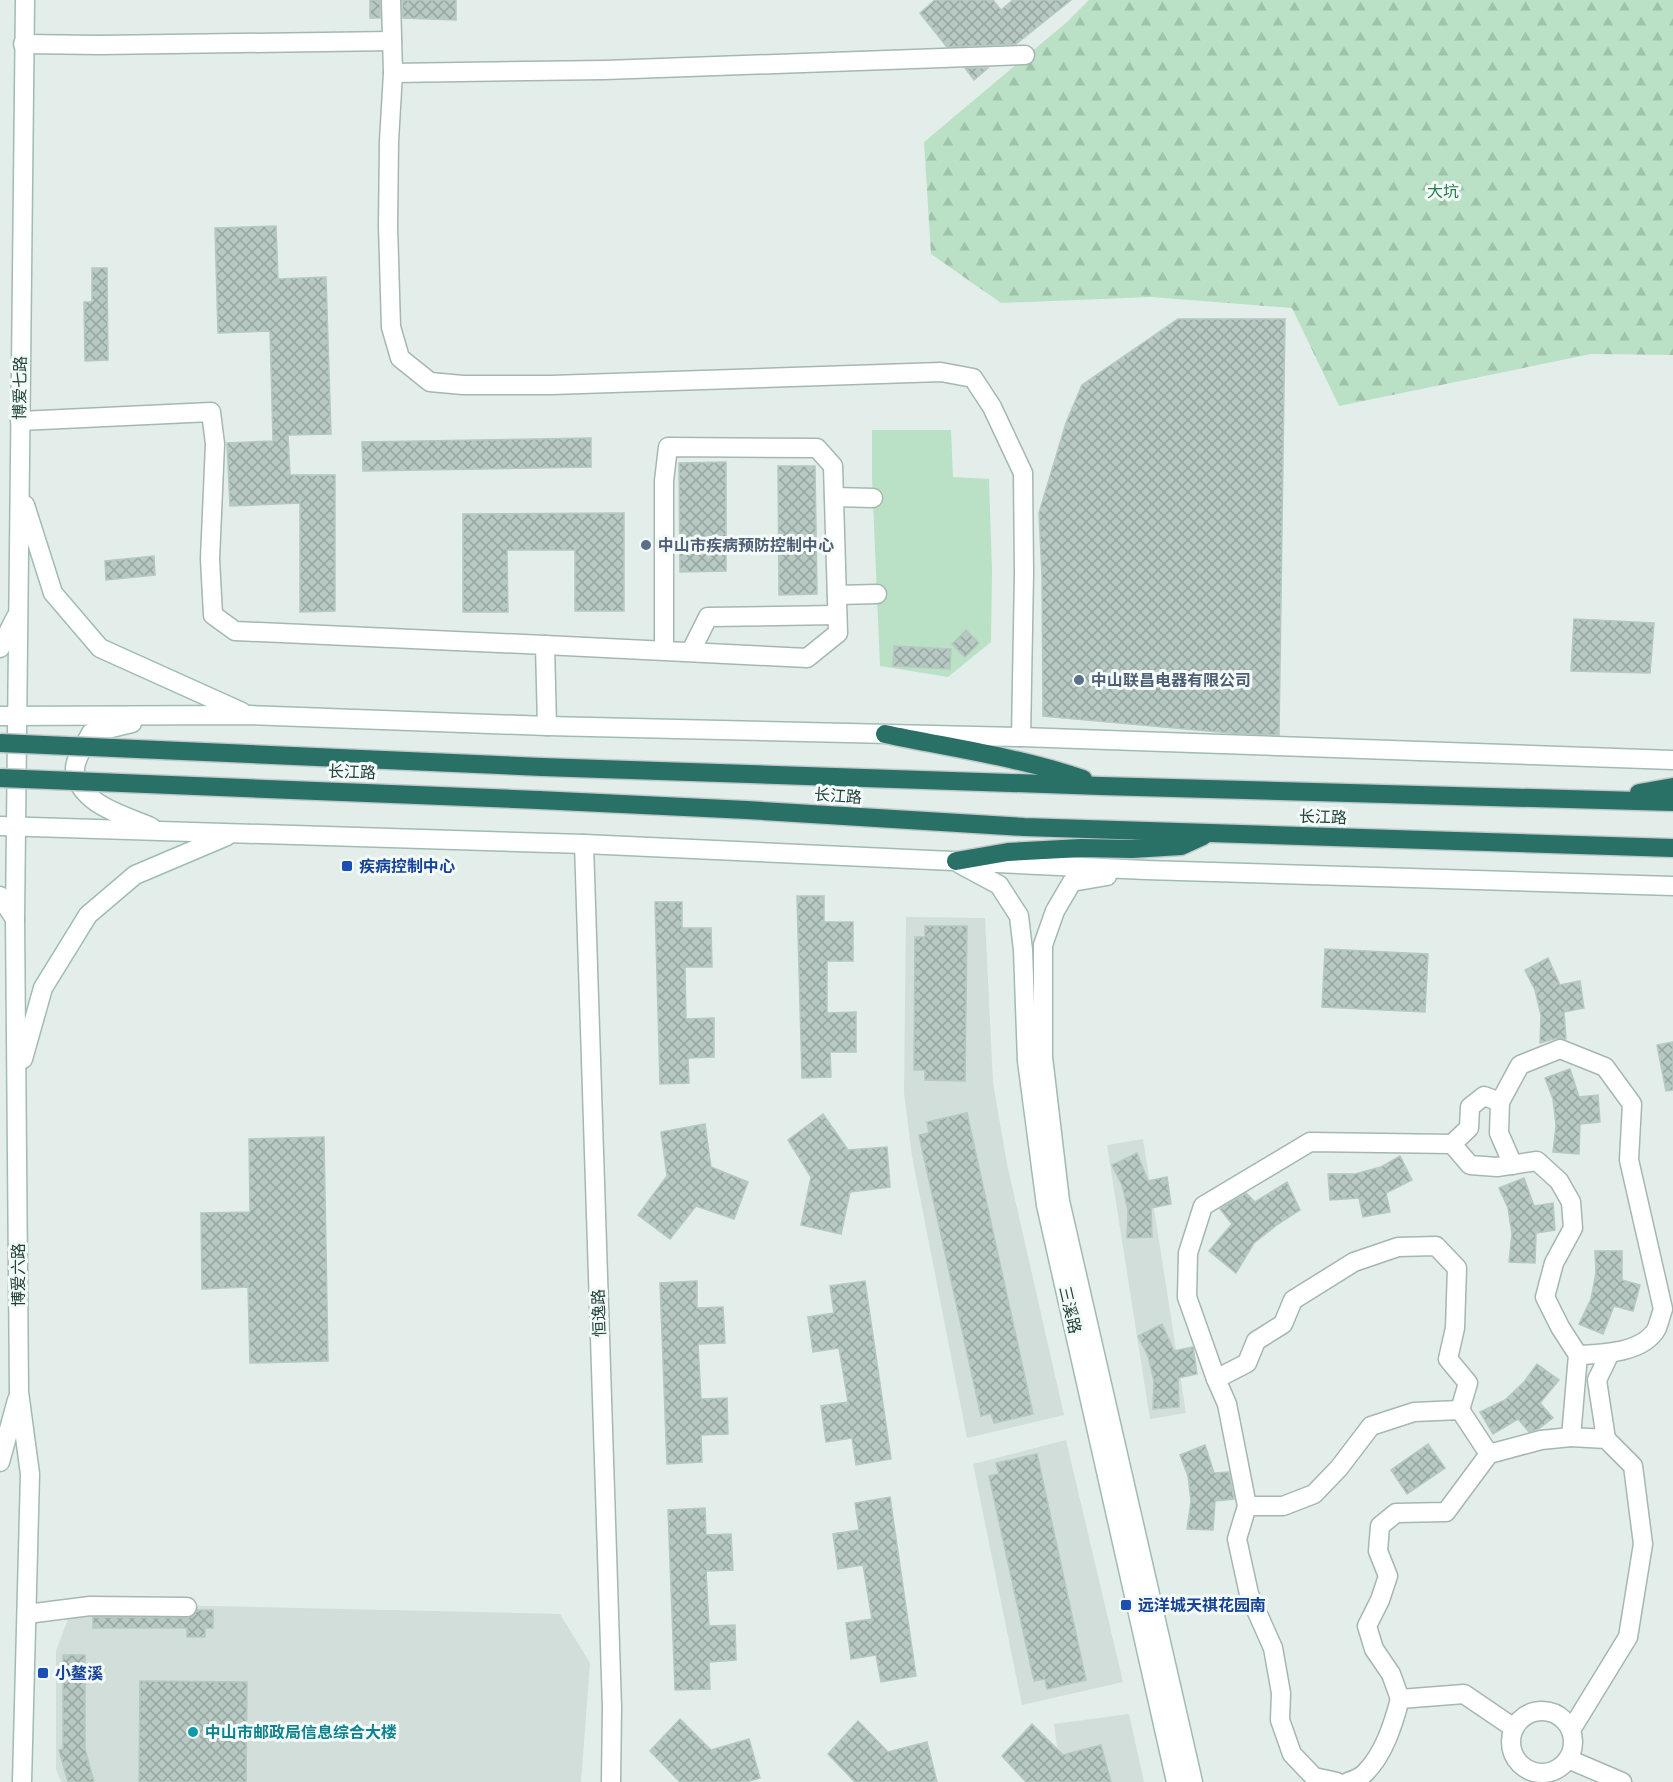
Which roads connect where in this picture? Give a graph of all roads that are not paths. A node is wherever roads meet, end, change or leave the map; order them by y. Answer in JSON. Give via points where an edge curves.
{"nodes":[{"id":1,"x":390,"y":0,"type":"edge"},
{"id":2,"x":23,"y":3,"type":"edge"},
{"id":3,"x":392,"y":41,"type":"junction"},
{"id":4,"x":23,"y":44,"type":"junction"},
{"id":5,"x":1025,"y":55,"type":"dead end"},
{"id":6,"x":393,"y":73,"type":"junction"},
{"id":7,"x":20,"y":421,"type":"junction"},
{"id":8,"x":19,"y":488,"type":"junction"},
{"id":9,"x":834,"y":497,"type":"junction"},
{"id":10,"x":873,"y":498,"type":"dead end"},
{"id":11,"x":877,"y":594,"type":"dead end"},
{"id":12,"x":837,"y":596,"type":"junction"},
{"id":13,"x":18,"y":613,"type":"junction"},
{"id":14,"x":837,"y":615,"type":"junction"},
{"id":15,"x":545,"y":645,"type":"junction"},
{"id":16,"x":0,"y":648,"type":"edge"},
{"id":17,"x":664,"y":650,"type":"junction"},
{"id":18,"x":691,"y":651,"type":"junction"},
{"id":19,"x":249,"y":715,"type":"junction"},
{"id":20,"x":9,"y":716,"type":"edge"},
{"id":21,"x":175,"y":716,"type":"junction"},
{"id":22,"x":546,"y":726,"type":"junction"},
{"id":23,"x":885,"y":734,"type":"junction"},
{"id":24,"x":1022,"y":737,"type":"junction"},
{"id":25,"x":0,"y":743,"type":"edge"},
{"id":26,"x":1673,"y":760,"type":"edge"},
{"id":27,"x":17,"y":766,"type":"joint"},
{"id":28,"x":0,"y":778,"type":"edge"},
{"id":29,"x":1101,"y":786,"type":"junction"},
{"id":30,"x":1673,"y":787,"type":"edge"},
{"id":31,"x":1606,"y":799,"type":"junction"},
{"id":32,"x":1673,"y":802,"type":"edge"},
{"id":33,"x":8,"y":826,"type":"edge"},
{"id":34,"x":161,"y":831,"type":"junction"},
{"id":35,"x":1210,"y":833,"type":"junction"},
{"id":36,"x":231,"y":834,"type":"junction"},
{"id":37,"x":584,"y":844,"type":"junction"},
{"id":38,"x":1673,"y":848,"type":"edge"},
{"id":39,"x":956,"y":861,"type":"junction"},
{"id":40,"x":1146,"y":870,"type":"junction"},
{"id":41,"x":1673,"y":886,"type":"edge"},
{"id":42,"x":0,"y":896,"type":"edge"},
{"id":43,"x":15,"y":920,"type":"junction"},
{"id":44,"x":17,"y":1081,"type":"junction"},
{"id":45,"x":1500,"y":1101,"type":"junction"},
{"id":46,"x":1452,"y":1144,"type":"junction"},
{"id":47,"x":1513,"y":1165,"type":"junction"},
{"id":48,"x":1610,"y":1353,"type":"junction"},
{"id":49,"x":1578,"y":1355,"type":"junction"},
{"id":50,"x":1216,"y":1379,"type":"junction"},
{"id":51,"x":19,"y":1392,"type":"junction"},
{"id":52,"x":1460,"y":1410,"type":"junction"},
{"id":53,"x":1570,"y":1437,"type":"junction"},
{"id":54,"x":1606,"y":1439,"type":"junction"},
{"id":55,"x":1489,"y":1454,"type":"junction"},
{"id":56,"x":0,"y":1462,"type":"edge"},
{"id":57,"x":1247,"y":1506,"type":"junction"},
{"id":58,"x":187,"y":1606,"type":"dead end"},
{"id":59,"x":27,"y":1614,"type":"junction"},
{"id":60,"x":1400,"y":1699,"type":"junction"},
{"id":61,"x":1514,"y":1728,"type":"junction"},
{"id":62,"x":1571,"y":1730,"type":"junction"},
{"id":63,"x":1568,"y":1759,"type":"junction"},
{"id":64,"x":1552,"y":1777,"type":"edge"},
{"id":65,"x":22,"y":1782,"type":"edge"},
{"id":66,"x":611,"y":1782,"type":"edge"},
{"id":67,"x":1176,"y":1782,"type":"edge"},
{"id":68,"x":1193,"y":1782,"type":"edge"},
{"id":69,"x":1337,"y":1782,"type":"edge"},
{"id":70,"x":1348,"y":1782,"type":"edge"},
{"id":71,"x":1622,"y":1782,"type":"edge"}],
"edges":[{"from":1,"to":3,"type":"street"},
{"from":2,"to":4,"type":"street","name":"博爱七路"},
{"from":3,"to":4,"type":"street"},
{"from":3,"to":6,"type":"street"},
{"from":4,"to":7,"type":"street","name":"博爱七路"},
{"from":5,"to":6,"type":"street","via":[[605,70]]},
{"from":6,"to":24,"type":"street","via":[[388,226],[391,327],[400,358],[430,382],[551,385],[940,372],[973,378],[992,407],[1023,473]]},
{"from":7,"to":8,"type":"street","name":"博爱七路"},
{"from":7,"to":15,"type":"street","via":[[211,412],[215,444],[210,559],[213,615],[236,631]]},
{"from":8,"to":13,"type":"street","name":"博爱七路"},
{"from":8,"to":19,"type":"street","via":[[52,593],[100,648]]},
{"from":9,"to":10,"type":"street"},
{"from":9,"to":12,"type":"street"},
{"from":9,"to":17,"type":"street","via":[[833,466],[817,448],[668,447],[664,481]]},
{"from":11,"to":12,"type":"street"},
{"from":12,"to":14,"type":"street"},
{"from":13,"to":16,"type":"street"},
{"from":13,"to":20,"type":"street","name":"博爱七路"},
{"from":14,"to":18,"type":"street","via":[[708,617]]},
{"from":14,"to":18,"type":"street","via":[[838,633],[807,658]]},
{"from":15,"to":17,"type":"street"},
{"from":15,"to":22,"type":"street"},
{"from":17,"to":18,"type":"street"},
{"from":19,"to":21,"type":"street"},
{"from":19,"to":22,"type":"street"},
{"from":20,"to":21,"type":"street"},
{"from":20,"to":27,"type":"street","name":"博爱七路"},
{"from":21,"to":34,"type":"street","via":[[91,733],[75,770],[84,793],[105,807]]},
{"from":22,"to":23,"type":"street"},
{"from":23,"to":24,"type":"street"},
{"from":23,"to":29,"type":"highway","via":[[990,753]]},
{"from":24,"to":26,"type":"street"},
{"from":25,"to":29,"type":"highway","name":"长江路","bridge":true},
{"from":27,"to":33,"type":"street","name":"博爱六路"},
{"from":28,"to":35,"type":"highway","name":"长江路","bridge":true},
{"from":29,"to":31,"type":"highway","name":"长江路"},
{"from":30,"to":31,"type":"highway"},
{"from":31,"to":32,"type":"highway","name":"长江路"},
{"from":33,"to":34,"type":"street"},
{"from":33,"to":43,"type":"street","name":"博爱六路"},
{"from":34,"to":36,"type":"street"},
{"from":35,"to":38,"type":"highway","name":"长江路"},
{"from":35,"to":39,"type":"highway","via":[[1181,846],[1008,852]]},
{"from":36,"to":37,"type":"street"},
{"from":36,"to":44,"type":"street","via":[[135,875],[88,915],[43,988]]},
{"from":37,"to":39,"type":"street"},
{"from":37,"to":66,"type":"street","name":"恒逸路"},
{"from":39,"to":40,"type":"street"},
{"from":39,"to":67,"type":"street","name":"三溪路","via":[[999,885],[1019,916],[1027,1061],[1046,1205]]},
{"from":40,"to":41,"type":"street"},
{"from":40,"to":68,"type":"street","name":"三溪路","via":[[1072,882],[1055,911],[1043,945],[1043,1057],[1060,1201]]},
{"from":42,"to":43,"type":"street"},
{"from":43,"to":44,"type":"street","name":"博爱六路"},
{"from":44,"to":51,"type":"street","name":"博爱六路"},
{"from":45,"to":46,"type":"street","via":[[1484,1096],[1470,1107],[1468,1128]]},
{"from":45,"to":47,"type":"street","via":[[1499,1133]]},
{"from":45,"to":48,"type":"street","via":[[1520,1065],[1560,1049],[1605,1066],[1632,1104],[1629,1160],[1663,1309],[1656,1330],[1641,1343]]},
{"from":46,"to":47,"type":"street","via":[[1470,1165]]},
{"from":46,"to":50,"type":"street","via":[[1310,1142],[1203,1206],[1188,1253],[1187,1298]]},
{"from":47,"to":49,"type":"street","via":[[1538,1161],[1559,1181],[1570,1202],[1573,1228],[1554,1263],[1545,1297]]},
{"from":48,"to":49,"type":"street"},
{"from":48,"to":54,"type":"street","via":[[1597,1380]]},
{"from":49,"to":53,"type":"street"},
{"from":50,"to":52,"type":"street","via":[[1247,1363],[1256,1341],[1282,1324],[1293,1300],[1354,1262],[1398,1247],[1436,1246],[1457,1268],[1455,1328],[1448,1359],[1468,1383]]},
{"from":50,"to":57,"type":"street","via":[[1227,1404]]},
{"from":51,"to":56,"type":"street"},
{"from":51,"to":59,"type":"street","name":"博爱六路","via":[[30,1474]]},
{"from":52,"to":55,"type":"street"},
{"from":52,"to":57,"type":"street","via":[[1414,1412],[1371,1426],[1314,1494],[1283,1506]]},
{"from":53,"to":54,"type":"street"},
{"from":53,"to":55,"type":"street","via":[[1541,1440]]},
{"from":54,"to":62,"type":"street","via":[[1633,1466],[1643,1544],[1628,1637]]},
{"from":55,"to":60,"type":"street","via":[[1446,1512],[1396,1513],[1380,1526],[1378,1551],[1388,1575],[1367,1626]]},
{"from":57,"to":69,"type":"street","via":[[1237,1539],[1249,1594],[1273,1648],[1281,1693],[1280,1720],[1292,1754],[1314,1777]]},
{"from":58,"to":59,"type":"street","via":[[90,1606]]},
{"from":59,"to":65,"type":"street","name":"博爱六路"},
{"from":60,"to":61,"type":"street","via":[[1464,1694]]},
{"from":60,"to":70,"type":"street","via":[[1393,1728],[1379,1752],[1364,1775]]},
{"from":61,"to":62,"type":"street","via":[[1528,1713],[1548,1711],[1558,1715]]},
{"from":61,"to":64,"type":"street","via":[[1511,1738],[1515,1758],[1531,1771]]},
{"from":62,"to":63,"type":"street","via":[[1572,1750]]},
{"from":63,"to":64,"type":"street"},
{"from":63,"to":71,"type":"street"}]}
